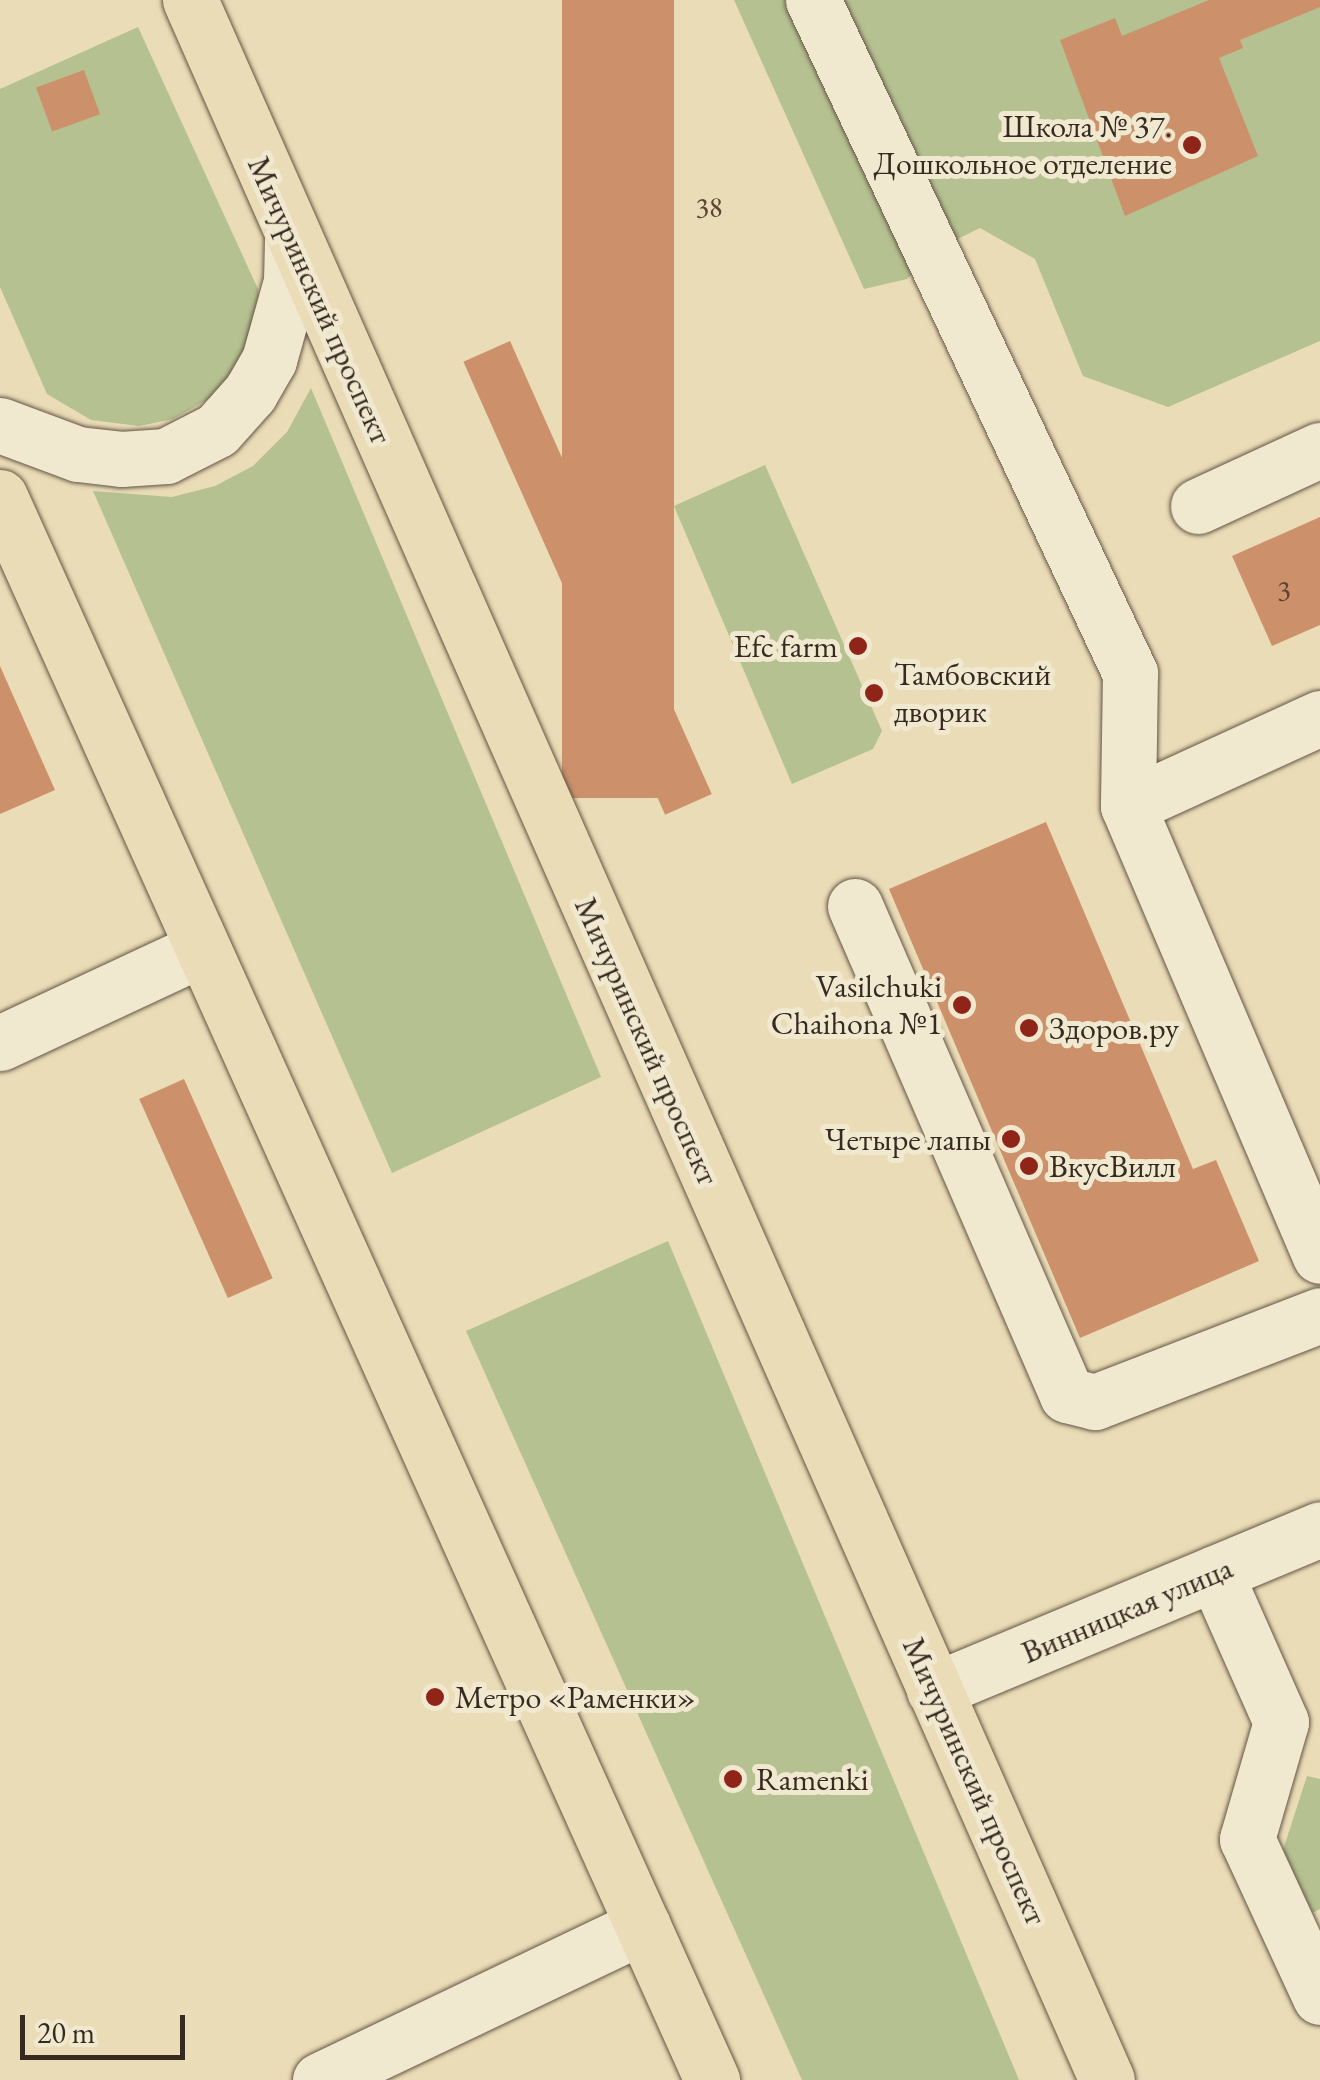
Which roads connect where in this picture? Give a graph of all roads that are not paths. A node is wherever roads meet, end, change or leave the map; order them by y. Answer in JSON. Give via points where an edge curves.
{"nodes":[{"id":1,"x":190,"y":0,"type":"edge"},
{"id":2,"x":813,"y":0,"type":"edge"},
{"id":3,"x":292,"y":239,"type":"junction"},
{"id":4,"x":0,"y":425,"type":"edge"},
{"id":5,"x":1320,"y":450,"type":"edge"},
{"id":6,"x":0,"y":497,"type":"edge"},
{"id":7,"x":1198,"y":506,"type":"dead end"},
{"id":8,"x":1320,"y":718,"type":"edge"},
{"id":9,"x":1128,"y":806,"type":"junction"},
{"id":10,"x":855,"y":906,"type":"dead end"},
{"id":11,"x":202,"y":949,"type":"junction"},
{"id":12,"x":0,"y":1043,"type":"edge"},
{"id":13,"x":1320,"y":1256,"type":"edge"},
{"id":14,"x":1320,"y":1315,"type":"edge"},
{"id":15,"x":1320,"y":1528,"type":"edge"},
{"id":16,"x":1215,"y":1573,"type":"junction"},
{"id":17,"x":934,"y":1690,"type":"junction"},
{"id":18,"x":643,"y":1926,"type":"junction"},
{"id":19,"x":1320,"y":1997,"type":"edge"},
{"id":20,"x":320,"y":2080,"type":"edge"},
{"id":21,"x":712,"y":2080,"type":"edge"},
{"id":22,"x":1107,"y":2080,"type":"edge"}],
"edges":[{"from":1,"to":3,"type":"main road","name":"Мичуринский проспект"},
{"from":2,"to":9,"type":"street","via":[[1130,674]]},
{"from":3,"to":4,"type":"street","via":[[291,280],[269,360],[217,430],[166,456],[121,459],[44,444]]},
{"from":3,"to":17,"type":"main road","name":"Мичуринский проспект"},
{"from":5,"to":7,"type":"street"},
{"from":6,"to":11,"type":"main road"},
{"from":8,"to":9,"type":"street"},
{"from":9,"to":13,"type":"street"},
{"from":10,"to":14,"type":"street","via":[[1067,1395],[1095,1402]]},
{"from":11,"to":12,"type":"street"},
{"from":11,"to":18,"type":"main road"},
{"from":15,"to":16,"type":"street","name":"Винницкая улица"},
{"from":16,"to":17,"type":"street","name":"Винницкая улица"},
{"from":16,"to":19,"type":"street","via":[[1281,1722],[1247,1840]]},
{"from":17,"to":22,"type":"main road","name":"Мичуринский проспект"},
{"from":18,"to":20,"type":"street"},
{"from":18,"to":21,"type":"main road"}]}
